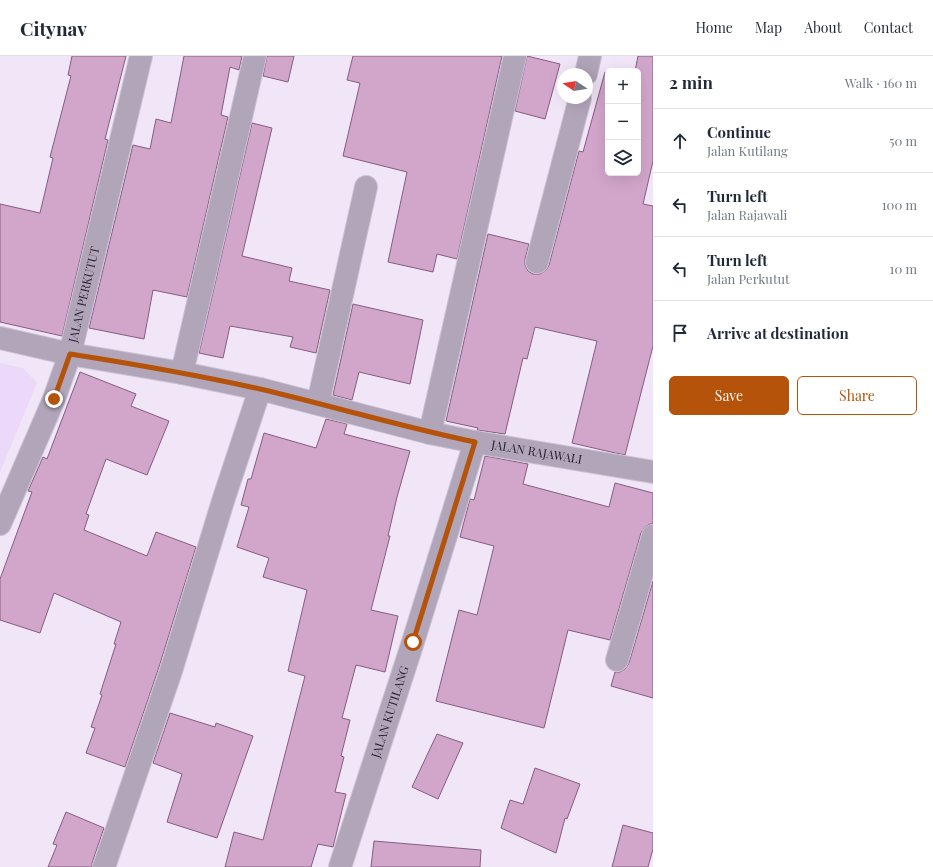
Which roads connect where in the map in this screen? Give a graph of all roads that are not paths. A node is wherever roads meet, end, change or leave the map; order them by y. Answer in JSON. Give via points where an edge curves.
{"nodes":[{"id":1,"x":141,"y":56,"type":"edge"},
{"id":2,"x":255,"y":56,"type":"edge"},
{"id":3,"x":515,"y":56,"type":"edge"},
{"id":4,"x":590,"y":56,"type":"edge"},
{"id":5,"x":587,"y":68,"type":"edge"},
{"id":6,"x":578,"y":104,"type":"edge"},
{"id":7,"x":366,"y":187,"type":"dead end"},
{"id":8,"x":537,"y":262,"type":"dead end"},
{"id":9,"x":0,"y":338,"type":"edge"},
{"id":10,"x":70,"y":354,"type":"junction"},
{"id":11,"x":182,"y":373,"type":"junction"},
{"id":12,"x":260,"y":389,"type":"junction"},
{"id":13,"x":318,"y":403,"type":"junction"},
{"id":14,"x":430,"y":432,"type":"junction"},
{"id":15,"x":475,"y":442,"type":"junction"},
{"id":16,"x":653,"y":472,"type":"edge"},
{"id":17,"x":0,"y":524,"type":"edge"},
{"id":18,"x":653,"y":536,"type":"edge"},
{"id":19,"x":617,"y":660,"type":"dead end"},
{"id":20,"x":104,"y":867,"type":"edge"},
{"id":21,"x":340,"y":867,"type":"edge"}],
"edges":[{"from":1,"to":10,"type":"street","name":"JALAN PERKUTUT"},
{"from":2,"to":11,"type":"street"},
{"from":3,"to":14,"type":"street"},
{"from":4,"to":5,"type":"street"},
{"from":6,"to":8,"type":"street"},
{"from":7,"to":13,"type":"street"},
{"from":9,"to":10,"type":"street","name":"JALAN RAJAWALI"},
{"from":10,"to":11,"type":"street","name":"JALAN RAJAWALI"},
{"from":10,"to":17,"type":"street","name":"JALAN PERKUTUT","via":[[54,399]]},
{"from":11,"to":12,"type":"street","name":"JALAN RAJAWALI"},
{"from":12,"to":13,"type":"street","name":"JALAN RAJAWALI"},
{"from":12,"to":20,"type":"street","via":[[171,671]]},
{"from":13,"to":14,"type":"street","name":"JALAN RAJAWALI"},
{"from":14,"to":15,"type":"street","name":"JALAN RAJAWALI"},
{"from":15,"to":16,"type":"street","name":"JALAN RAJAWALI"},
{"from":15,"to":21,"type":"street","name":"JALAN KUTILANG"},
{"from":18,"to":19,"type":"street"}]}
